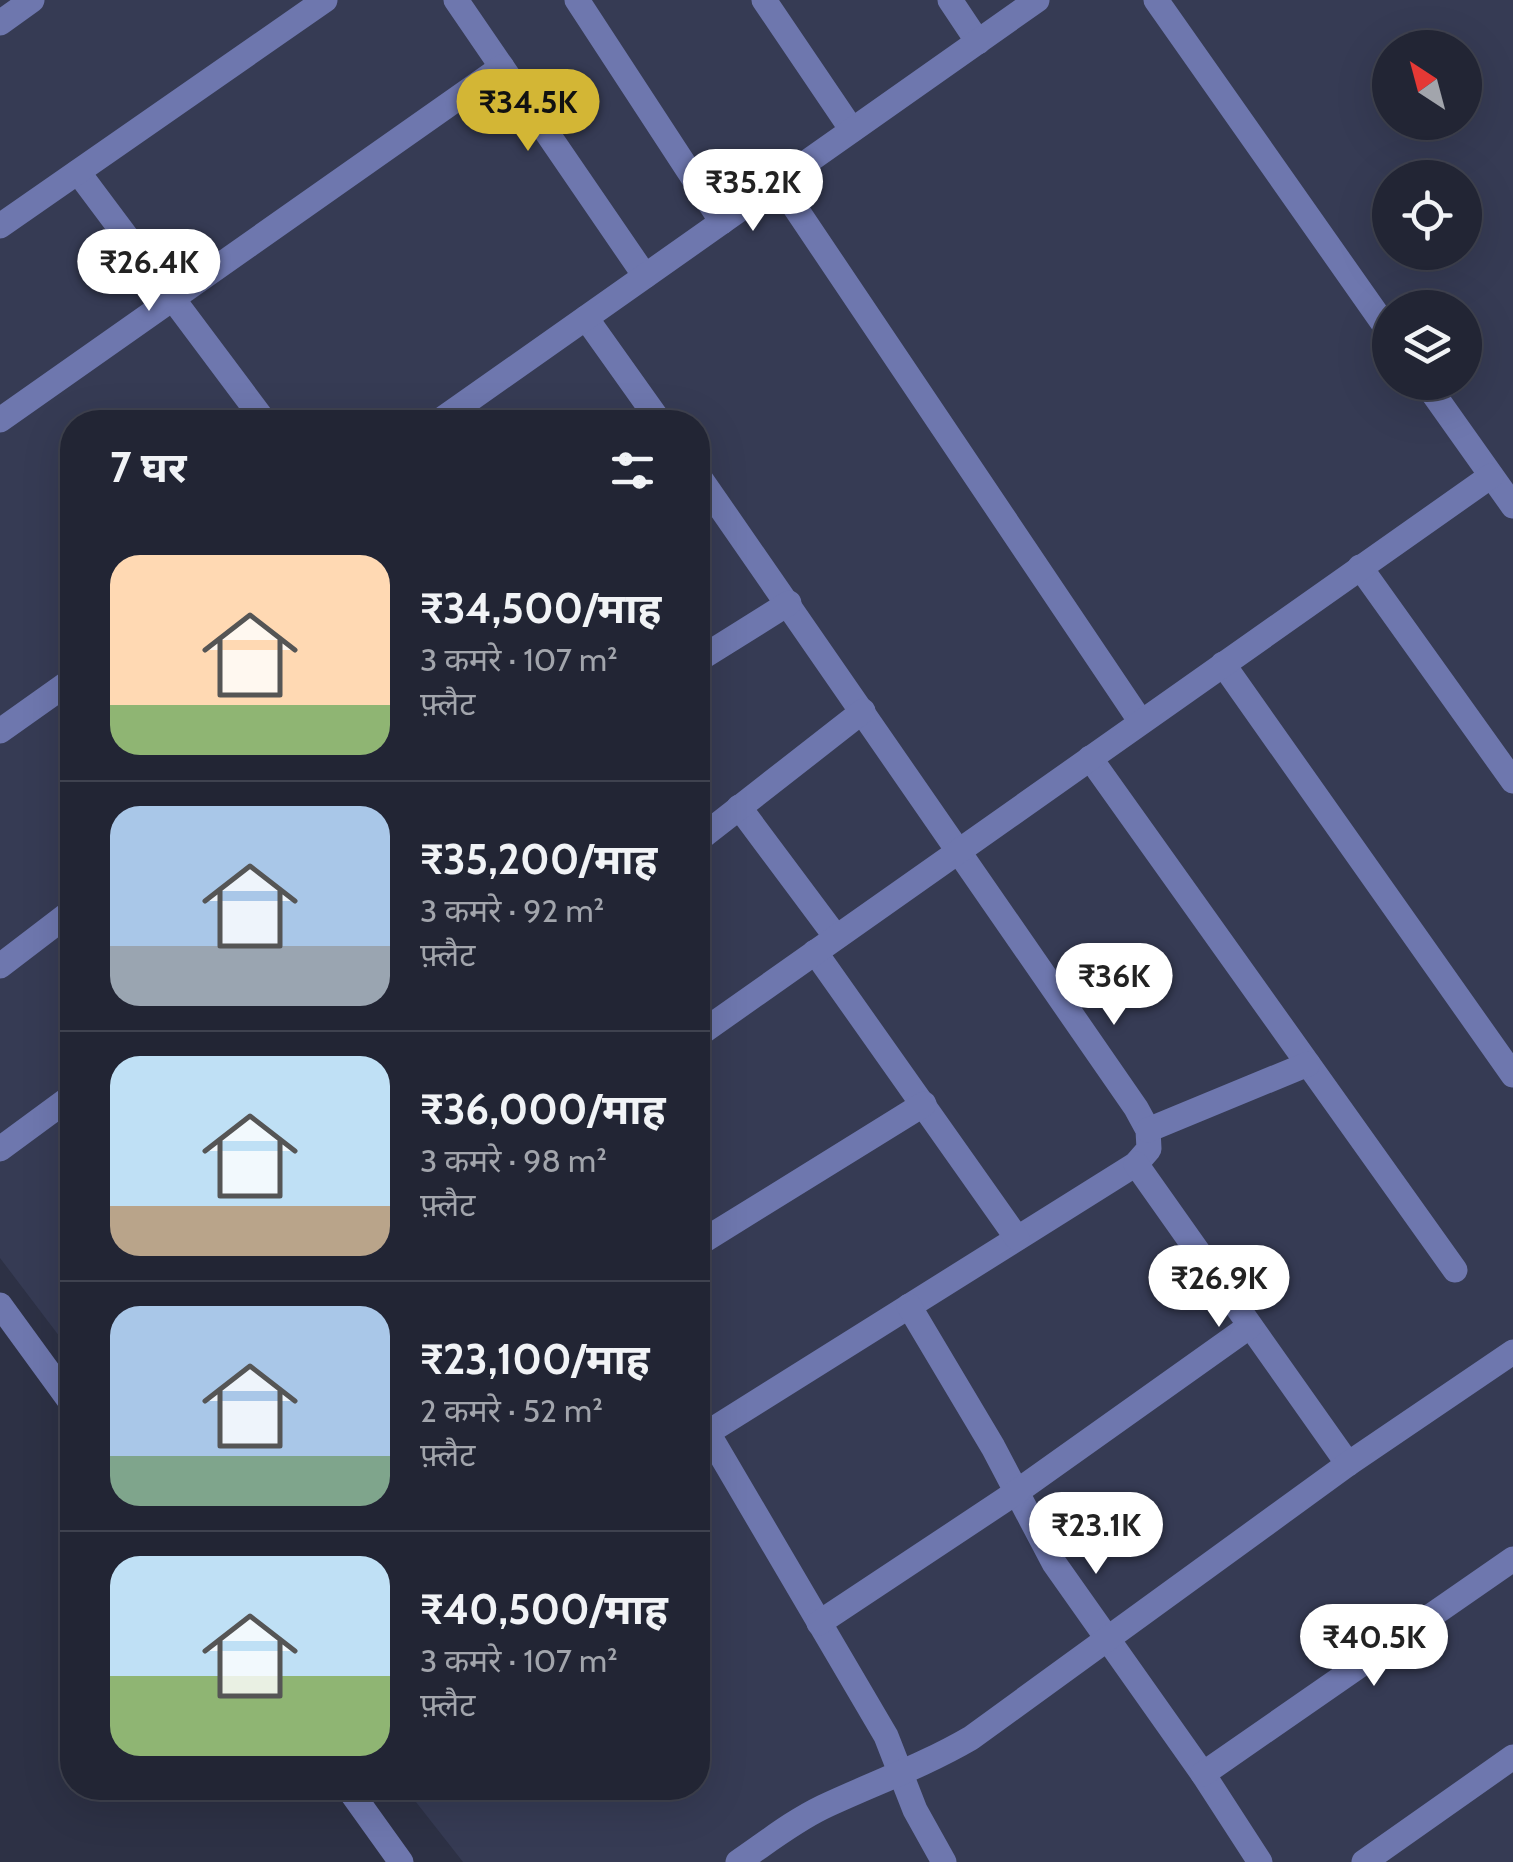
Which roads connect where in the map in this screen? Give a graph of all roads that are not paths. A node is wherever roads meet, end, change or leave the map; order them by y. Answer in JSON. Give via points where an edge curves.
{"nodes":[{"id":1,"x":32,"y":0,"type":"edge"},
{"id":2,"x":325,"y":0,"type":"edge"},
{"id":3,"x":456,"y":0,"type":"edge"},
{"id":4,"x":577,"y":0,"type":"edge"},
{"id":5,"x":764,"y":0,"type":"edge"},
{"id":6,"x":950,"y":0,"type":"edge"},
{"id":7,"x":1036,"y":0,"type":"edge"},
{"id":8,"x":1156,"y":0,"type":"edge"},
{"id":9,"x":0,"y":23,"type":"edge"},
{"id":10,"x":978,"y":42,"type":"junction"},
{"id":11,"x":502,"y":67,"type":"junction"},
{"id":12,"x":852,"y":130,"type":"junction"},
{"id":13,"x":78,"y":172,"type":"junction"},
{"id":14,"x":778,"y":182,"type":"junction"},
{"id":15,"x":722,"y":222,"type":"junction"},
{"id":16,"x":0,"y":226,"type":"edge"},
{"id":17,"x":646,"y":276,"type":"junction"},
{"id":18,"x":173,"y":300,"type":"junction"},
{"id":19,"x":1372,"y":306,"type":"edge"},
{"id":20,"x":586,"y":318,"type":"junction"},
{"id":21,"x":1438,"y":400,"type":"edge"},
{"id":22,"x":256,"y":410,"type":"edge"},
{"id":23,"x":455,"y":410,"type":"edge"},
{"id":24,"x":651,"y":410,"type":"edge"},
{"id":25,"x":0,"y":420,"type":"edge"},
{"id":26,"x":1491,"y":476,"type":"junction"},
{"id":27,"x":710,"y":492,"type":"edge"},
{"id":28,"x":1513,"y":506,"type":"edge"},
{"id":29,"x":1360,"y":567,"type":"junction"},
{"id":30,"x":788,"y":603,"type":"junction"},
{"id":31,"x":710,"y":652,"type":"edge"},
{"id":32,"x":1224,"y":664,"type":"junction"},
{"id":33,"x":60,"y":688,"type":"edge"},
{"id":34,"x":863,"y":710,"type":"junction"},
{"id":35,"x":1141,"y":722,"type":"junction"},
{"id":36,"x":0,"y":731,"type":"edge"},
{"id":37,"x":1090,"y":758,"type":"junction"},
{"id":38,"x":1513,"y":781,"type":"edge"},
{"id":39,"x":739,"y":807,"type":"junction"},
{"id":40,"x":710,"y":830,"type":"edge"},
{"id":41,"x":960,"y":851,"type":"junction"},
{"id":42,"x":60,"y":920,"type":"edge"},
{"id":43,"x":836,"y":936,"type":"junction"},
{"id":44,"x":814,"y":952,"type":"junction"},
{"id":45,"x":0,"y":966,"type":"edge"},
{"id":46,"x":710,"y":1024,"type":"edge"},
{"id":47,"x":1308,"y":1064,"type":"junction"},
{"id":48,"x":1513,"y":1075,"type":"edge"},
{"id":49,"x":924,"y":1104,"type":"junction"},
{"id":50,"x":60,"y":1105,"type":"edge"},
{"id":51,"x":1148,"y":1130,"type":"junction"},
{"id":52,"x":0,"y":1149,"type":"edge"},
{"id":53,"x":1136,"y":1164,"type":"junction"},
{"id":54,"x":710,"y":1237,"type":"edge"},
{"id":55,"x":1016,"y":1238,"type":"junction"},
{"id":56,"x":1455,"y":1270,"type":"dead end"},
{"id":57,"x":0,"y":1305,"type":"edge"},
{"id":58,"x":909,"y":1306,"type":"junction"},
{"id":59,"x":1250,"y":1326,"type":"junction"},
{"id":60,"x":1513,"y":1352,"type":"edge"},
{"id":61,"x":60,"y":1388,"type":"edge"},
{"id":62,"x":710,"y":1439,"type":"edge"},
{"id":63,"x":710,"y":1450,"type":"edge"},
{"id":64,"x":1348,"y":1464,"type":"junction"},
{"id":65,"x":1018,"y":1491,"type":"junction"},
{"id":66,"x":1513,"y":1559,"type":"edge"},
{"id":67,"x":819,"y":1623,"type":"junction"},
{"id":68,"x":1108,"y":1641,"type":"junction"},
{"id":69,"x":1513,"y":1756,"type":"edge"},
{"id":70,"x":902,"y":1772,"type":"junction"},
{"id":71,"x":1204,"y":1774,"type":"junction"},
{"id":72,"x":357,"y":1800,"type":"edge"},
{"id":73,"x":1254,"y":1860,"type":"edge"},
{"id":74,"x":401,"y":1862,"type":"edge"},
{"id":75,"x":738,"y":1862,"type":"edge"},
{"id":76,"x":944,"y":1862,"type":"edge"},
{"id":77,"x":1364,"y":1862,"type":"edge"}],
"edges":[{"from":1,"to":9,"type":"street"},
{"from":2,"to":13,"type":"street"},
{"from":3,"to":11,"type":"street"},
{"from":4,"to":15,"type":"street"},
{"from":5,"to":12,"type":"street"},
{"from":6,"to":10,"type":"street"},
{"from":7,"to":10,"type":"street"},
{"from":8,"to":19,"type":"street"},
{"from":10,"to":12,"type":"street"},
{"from":11,"to":17,"type":"street"},
{"from":11,"to":18,"type":"street"},
{"from":12,"to":14,"type":"street"},
{"from":13,"to":16,"type":"street"},
{"from":13,"to":18,"type":"street"},
{"from":14,"to":15,"type":"street"},
{"from":14,"to":35,"type":"street"},
{"from":15,"to":17,"type":"street"},
{"from":17,"to":20,"type":"street"},
{"from":18,"to":22,"type":"street"},
{"from":18,"to":25,"type":"street"},
{"from":20,"to":23,"type":"street"},
{"from":20,"to":24,"type":"street"},
{"from":21,"to":26,"type":"street"},
{"from":26,"to":28,"type":"street"},
{"from":26,"to":29,"type":"street"},
{"from":27,"to":30,"type":"street"},
{"from":29,"to":32,"type":"street"},
{"from":29,"to":38,"type":"street"},
{"from":30,"to":31,"type":"street"},
{"from":30,"to":34,"type":"street"},
{"from":32,"to":35,"type":"street"},
{"from":32,"to":48,"type":"street"},
{"from":33,"to":36,"type":"street"},
{"from":34,"to":39,"type":"street"},
{"from":34,"to":41,"type":"street"},
{"from":35,"to":37,"type":"street"},
{"from":37,"to":41,"type":"street"},
{"from":37,"to":47,"type":"street"},
{"from":39,"to":40,"type":"street"},
{"from":39,"to":43,"type":"street"},
{"from":41,"to":43,"type":"street"},
{"from":41,"to":51,"type":"street"},
{"from":42,"to":45,"type":"street"},
{"from":43,"to":44,"type":"street"},
{"from":44,"to":46,"type":"street"},
{"from":44,"to":49,"type":"street"},
{"from":47,"to":51,"type":"street"},
{"from":47,"to":56,"type":"street"},
{"from":49,"to":54,"type":"street"},
{"from":49,"to":55,"type":"street"},
{"from":50,"to":52,"type":"street"},
{"from":51,"to":53,"type":"street","via":[[1148,1149]]},
{"from":53,"to":55,"type":"street"},
{"from":53,"to":59,"type":"street"},
{"from":55,"to":58,"type":"street"},
{"from":57,"to":61,"type":"street"},
{"from":58,"to":62,"type":"street"},
{"from":58,"to":65,"type":"street"},
{"from":59,"to":64,"type":"street"},
{"from":59,"to":65,"type":"street"},
{"from":60,"to":64,"type":"street"},
{"from":63,"to":67,"type":"street"},
{"from":64,"to":68,"type":"street"},
{"from":65,"to":67,"type":"street"},
{"from":65,"to":68,"type":"street","via":[[1054,1563]]},
{"from":66,"to":71,"type":"street"},
{"from":67,"to":70,"type":"street"},
{"from":68,"to":70,"type":"street","via":[[970,1738]]},
{"from":68,"to":71,"type":"street"},
{"from":69,"to":77,"type":"street"},
{"from":70,"to":75,"type":"street","via":[[790,1824]]},
{"from":70,"to":76,"type":"street"},
{"from":71,"to":73,"type":"street"},
{"from":72,"to":74,"type":"street"}]}
